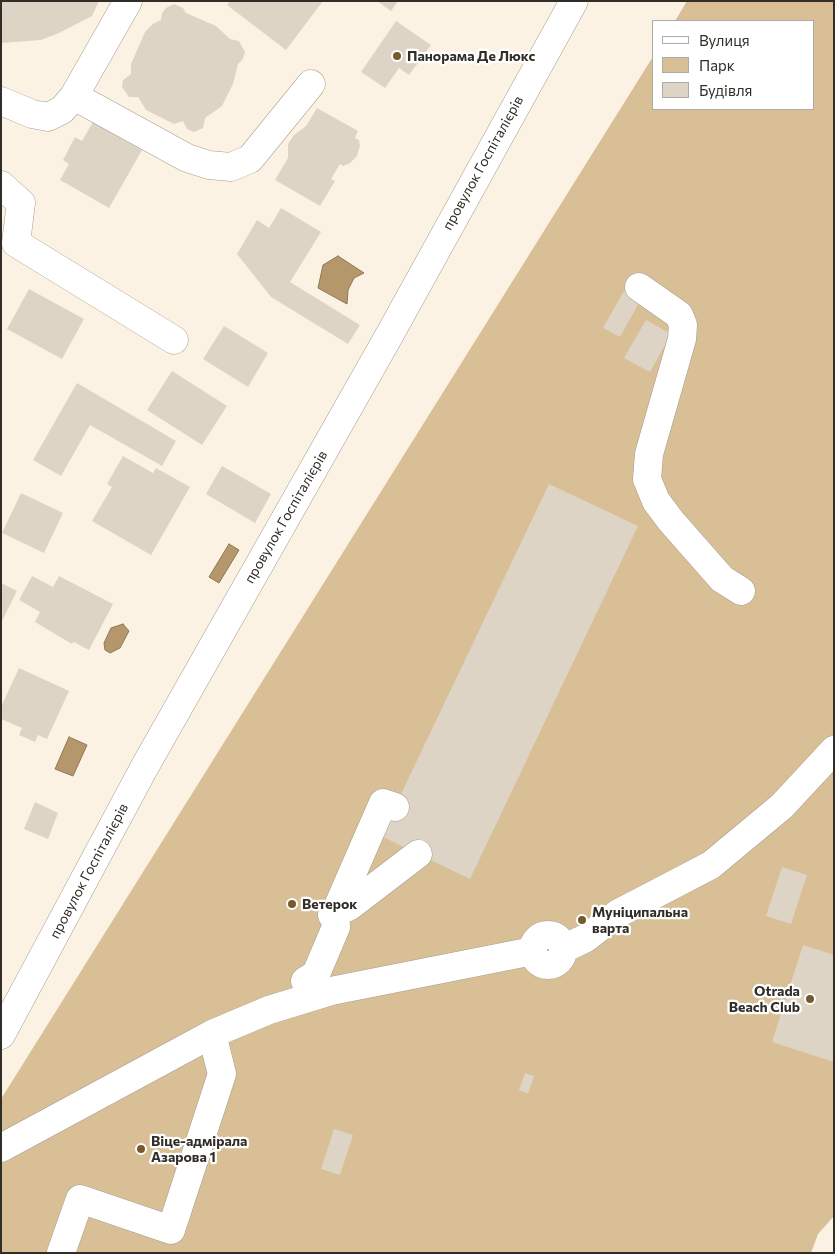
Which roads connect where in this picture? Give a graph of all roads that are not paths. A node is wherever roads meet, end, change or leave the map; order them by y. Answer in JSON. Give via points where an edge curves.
{"nodes":[{"id":1,"x":128,"y":1,"type":"edge"},
{"id":2,"x":574,"y":1,"type":"edge"},
{"id":3,"x":311,"y":84,"type":"dead end"},
{"id":4,"x":74,"y":96,"type":"junction"},
{"id":5,"x":1,"y":101,"type":"edge"},
{"id":6,"x":1,"y":185,"type":"edge"},
{"id":7,"x":639,"y":287,"type":"dead end"},
{"id":8,"x":174,"y":340,"type":"dead end"},
{"id":9,"x":741,"y":591,"type":"dead end"},
{"id":10,"x":834,"y":750,"type":"edge"},
{"id":11,"x":395,"y":808,"type":"dead end"},
{"id":12,"x":418,"y":854,"type":"dead end"},
{"id":13,"x":335,"y":913,"type":"junction"},
{"id":14,"x":301,"y":990,"type":"junction"},
{"id":15,"x":1,"y":1034,"type":"edge"},
{"id":16,"x":212,"y":1034,"type":"junction"},
{"id":17,"x":1,"y":1148,"type":"edge"},
{"id":18,"x":61,"y":1253,"type":"edge"}],
"edges":[{"from":1,"to":4,"type":"street"},
{"from":2,"to":15,"type":"street","name":"провулок Госпіталієрів","via":[[144,768]]},
{"from":3,"to":4,"type":"street","via":[[250,159],[232,167],[209,165],[187,158]]},
{"from":4,"to":5,"type":"street","via":[[62,110],[48,117]]},
{"from":6,"to":8,"type":"street","via":[[21,203],[16,243]]},
{"from":7,"to":9,"type":"street","via":[[679,315],[684,325],[649,454],[647,479],[656,501],[670,521],[722,579]]},
{"from":10,"to":14,"type":"street","via":[[782,806],[711,864],[617,914],[586,938],[563,949],[562,956],[552,965],[539,963],[533,951],[331,991]]},
{"from":11,"to":13,"type":"street","via":[[383,803]]},
{"from":12,"to":13,"type":"street","via":[[350,906]]},
{"from":13,"to":14,"type":"street","via":[[322,921],[302,968]]},
{"from":14,"to":16,"type":"street"},
{"from":16,"to":17,"type":"street"},
{"from":16,"to":18,"type":"street","via":[[222,1074],[171,1230],[80,1199]]}]}
